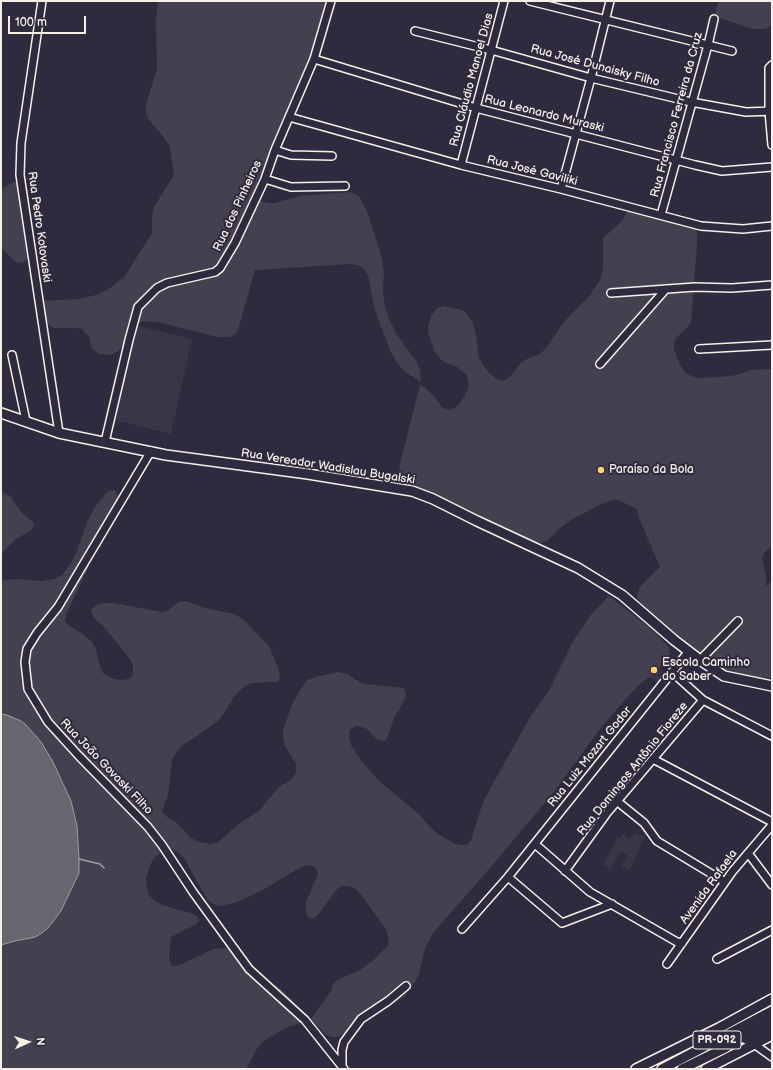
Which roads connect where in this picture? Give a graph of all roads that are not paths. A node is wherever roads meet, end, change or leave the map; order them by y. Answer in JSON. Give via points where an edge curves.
{"nodes":[{"id":1,"x":42,"y":1,"type":"edge"},
{"id":2,"x":331,"y":1,"type":"edge"},
{"id":3,"x":504,"y":1,"type":"edge"},
{"id":4,"x":530,"y":1,"type":"edge"},
{"id":5,"x":610,"y":1,"type":"edge"},
{"id":6,"x":714,"y":19,"type":"dead end"},
{"id":7,"x":606,"y":21,"type":"junction"},
{"id":8,"x":415,"y":31,"type":"dead end"},
{"id":9,"x":708,"y":44,"type":"junction"},
{"id":10,"x":491,"y":50,"type":"junction"},
{"id":11,"x":732,"y":51,"type":"dead end"},
{"id":12,"x":314,"y":59,"type":"junction"},
{"id":13,"x":772,"y":65,"type":"edge"},
{"id":14,"x":591,"y":78,"type":"junction"},
{"id":15,"x":691,"y":102,"type":"junction"},
{"id":16,"x":476,"y":108,"type":"junction"},
{"id":17,"x":771,"y":111,"type":"edge"},
{"id":18,"x":289,"y":117,"type":"junction"},
{"id":19,"x":575,"y":133,"type":"junction"},
{"id":20,"x":772,"y":145,"type":"edge"},
{"id":21,"x":275,"y":150,"type":"junction"},
{"id":22,"x":332,"y":156,"type":"dead end"},
{"id":23,"x":676,"y":159,"type":"junction"},
{"id":24,"x":460,"y":164,"type":"junction"},
{"id":25,"x":772,"y":167,"type":"edge"},
{"id":26,"x":265,"y":179,"type":"junction"},
{"id":27,"x":345,"y":186,"type":"dead end"},
{"id":28,"x":561,"y":189,"type":"junction"},
{"id":29,"x":661,"y":215,"type":"junction"},
{"id":30,"x":772,"y":226,"type":"edge"},
{"id":31,"x":772,"y":285,"type":"edge"},
{"id":32,"x":666,"y":289,"type":"junction"},
{"id":33,"x":611,"y":293,"type":"dead end"},
{"id":34,"x":772,"y":345,"type":"edge"},
{"id":35,"x":699,"y":349,"type":"dead end"},
{"id":36,"x":12,"y":355,"type":"dead end"},
{"id":37,"x":600,"y":364,"type":"dead end"},
{"id":38,"x":1,"y":413,"type":"edge"},
{"id":39,"x":26,"y":421,"type":"junction"},
{"id":40,"x":59,"y":433,"type":"junction"},
{"id":41,"x":105,"y":442,"type":"junction"},
{"id":42,"x":151,"y":451,"type":"junction"},
{"id":43,"x":738,"y":622,"type":"dead end"},
{"id":44,"x":689,"y":651,"type":"junction"},
{"id":45,"x":700,"y":660,"type":"junction"},
{"id":46,"x":672,"y":672,"type":"junction"},
{"id":47,"x":772,"y":686,"type":"edge"},
{"id":48,"x":703,"y":700,"type":"junction"},
{"id":49,"x":772,"y":736,"type":"edge"},
{"id":50,"x":653,"y":759,"type":"junction"},
{"id":51,"x":618,"y":802,"type":"junction"},
{"id":52,"x":772,"y":824,"type":"edge"},
{"id":53,"x":535,"y":844,"type":"junction"},
{"id":54,"x":748,"y":853,"type":"junction"},
{"id":55,"x":565,"y":871,"type":"junction"},
{"id":56,"x":508,"y":878,"type":"junction"},
{"id":57,"x":725,"y":882,"type":"junction"},
{"id":58,"x":772,"y":885,"type":"edge"},
{"id":59,"x":612,"y":904,"type":"junction"},
{"id":60,"x":462,"y":929,"type":"dead end"},
{"id":61,"x":772,"y":930,"type":"edge"},
{"id":62,"x":682,"y":943,"type":"junction"},
{"id":63,"x":718,"y":959,"type":"dead end"},
{"id":64,"x":667,"y":964,"type":"dead end"},
{"id":65,"x":406,"y":986,"type":"dead end"},
{"id":66,"x":772,"y":998,"type":"edge"},
{"id":67,"x":772,"y":1008,"type":"edge"},
{"id":68,"x":768,"y":1013,"type":"edge"},
{"id":69,"x":772,"y":1021,"type":"edge"},
{"id":70,"x":772,"y":1030,"type":"edge"},
{"id":71,"x":772,"y":1035,"type":"edge"},
{"id":72,"x":754,"y":1044,"type":"junction"},
{"id":73,"x":724,"y":1048,"type":"junction"},
{"id":74,"x":772,"y":1057,"type":"edge"},
{"id":75,"x":343,"y":1068,"type":"edge"},
{"id":76,"x":636,"y":1069,"type":"edge"},
{"id":77,"x":662,"y":1069,"type":"edge"},
{"id":78,"x":682,"y":1069,"type":"edge"},
{"id":79,"x":706,"y":1069,"type":"edge"}],
"edges":[{"from":1,"to":40,"type":"street","name":"Rua Pedro Kotovaski","via":[[21,143],[20,175]]},
{"from":2,"to":12,"type":"street","name":"Rua dos Pinheiros"},
{"from":3,"to":10,"type":"street","name":"Rua Cláudio Manoel Dias"},
{"from":4,"to":7,"type":"street"},
{"from":5,"to":7,"type":"street"},
{"from":6,"to":9,"type":"street","name":"Rua Francisco Ferreira da Cruz"},
{"from":7,"to":9,"type":"street"},
{"from":7,"to":14,"type":"street"},
{"from":8,"to":10,"type":"street","name":"Rua José Dunaisky Filho"},
{"from":9,"to":11,"type":"street"},
{"from":9,"to":15,"type":"street","name":"Rua Francisco Ferreira da Cruz"},
{"from":10,"to":14,"type":"street","name":"Rua José Dunaisky Filho"},
{"from":10,"to":16,"type":"street","name":"Rua Cláudio Manoel Dias"},
{"from":12,"to":16,"type":"street","name":"Rua Leonardo Muraski"},
{"from":12,"to":18,"type":"street","name":"Rua dos Pinheiros"},
{"from":13,"to":17,"type":"street","via":[[769,68]]},
{"from":14,"to":15,"type":"street","name":"Rua José Dunaisky Filho"},
{"from":14,"to":19,"type":"street"},
{"from":15,"to":17,"type":"street","name":"Rua José Dunaisky Filho","via":[[746,112]]},
{"from":15,"to":23,"type":"street","name":"Rua Francisco Ferreira da Cruz"},
{"from":16,"to":19,"type":"street","name":"Rua Leonardo Muraski"},
{"from":16,"to":24,"type":"street","name":"Rua Cláudio Manoel Dias"},
{"from":17,"to":20,"type":"street"},
{"from":18,"to":21,"type":"street","name":"Rua dos Pinheiros"},
{"from":18,"to":24,"type":"street","name":"Rua José Gaviliki"},
{"from":19,"to":23,"type":"street","name":"Rua Leonardo Muraski"},
{"from":19,"to":28,"type":"street"},
{"from":21,"to":22,"type":"street","via":[[291,155]]},
{"from":21,"to":26,"type":"street","name":"Rua dos Pinheiros"},
{"from":23,"to":25,"type":"street","name":"Rua Leonardo Muraski","via":[[722,171]]},
{"from":23,"to":29,"type":"street","name":"Rua Francisco Ferreira da Cruz"},
{"from":24,"to":28,"type":"street","name":"Rua José Gaviliki"},
{"from":26,"to":27,"type":"street","via":[[291,187]]},
{"from":26,"to":41,"type":"street","name":"Rua dos Pinheiros","via":[[220,268],[215,272],[167,283],[157,288],[138,307]]},
{"from":28,"to":29,"type":"street","name":"Rua José Gaviliki"},
{"from":29,"to":30,"type":"street","name":"Rua José Gaviliki","via":[[701,226],[743,229]]},
{"from":31,"to":32,"type":"street"},
{"from":32,"to":33,"type":"street"},
{"from":32,"to":37,"type":"street"},
{"from":34,"to":35,"type":"street"},
{"from":36,"to":39,"type":"street"},
{"from":38,"to":39,"type":"main road","name":"Rua Vereador Wadislau Bugalski"},
{"from":39,"to":40,"type":"main road","name":"Rua Vereador Wadislau Bugalski"},
{"from":40,"to":41,"type":"main road","name":"Rua Vereador Wadislau Bugalski"},
{"from":41,"to":42,"type":"main road","name":"Rua Vereador Wadislau Bugalski"},
{"from":42,"to":44,"type":"main road","name":"Rua Vereador Wadislau Bugalski","via":[[412,491],[578,568],[622,595]]},
{"from":42,"to":75,"type":"street","name":"Rua João Govaski Filho","via":[[58,607],[27,649],[25,662],[28,689],[48,722],[148,827],[249,969],[305,1020]]},
{"from":43,"to":45,"type":"street"},
{"from":44,"to":45,"type":"main road","name":"Rua Vereador Wadislau Bugalski"},
{"from":44,"to":46,"type":"street","name":"Rua Luiz Mozart Godor"},
{"from":45,"to":47,"type":"main road","name":"Rua Vereador Wadislau Bugalski","via":[[724,676]]},
{"from":46,"to":48,"type":"street"},
{"from":46,"to":53,"type":"street","name":"Rua Luiz Mozart Godor"},
{"from":48,"to":49,"type":"street"},
{"from":48,"to":50,"type":"street","name":"Rua Domingos Antônio Fioreze"},
{"from":50,"to":51,"type":"street","name":"Rua Domingos Antônio Fioreze"},
{"from":50,"to":52,"type":"street"},
{"from":51,"to":55,"type":"street","name":"Rua Domingos Antônio Fioreze","via":[[607,813]]},
{"from":51,"to":57,"type":"street","via":[[644,823],[657,841]]},
{"from":52,"to":54,"type":"street","name":"Avenida Rafaela"},
{"from":53,"to":55,"type":"street"},
{"from":53,"to":56,"type":"street","name":"Rua Luiz Mozart Godor"},
{"from":54,"to":57,"type":"street","name":"Avenida Rafaela"},
{"from":54,"to":58,"type":"street"},
{"from":55,"to":59,"type":"street","via":[[590,892]]},
{"from":56,"to":59,"type":"street","via":[[562,922]]},
{"from":56,"to":60,"type":"street","name":"Rua Luiz Mozart Godor"},
{"from":57,"to":62,"type":"street","name":"Avenida Rafaela"},
{"from":59,"to":62,"type":"street"},
{"from":61,"to":63,"type":"street"},
{"from":62,"to":64,"type":"street","name":"Avenida Rafaela"},
{"from":65,"to":75,"type":"street","via":[[361,1019],[344,1042]]},
{"from":66,"to":76,"type":"main road","via":[[719,1028]]},
{"from":67,"to":68,"type":"main road"},
{"from":68,"to":77,"type":"main road","number":"PR-092"},
{"from":69,"to":73,"type":"main road","number":"PR-092"},
{"from":70,"to":73,"type":"main road"},
{"from":71,"to":72,"type":"main road"},
{"from":72,"to":74,"type":"street"},
{"from":72,"to":79,"type":"main road"},
{"from":73,"to":78,"type":"main road","number":"PR-092"}]}
